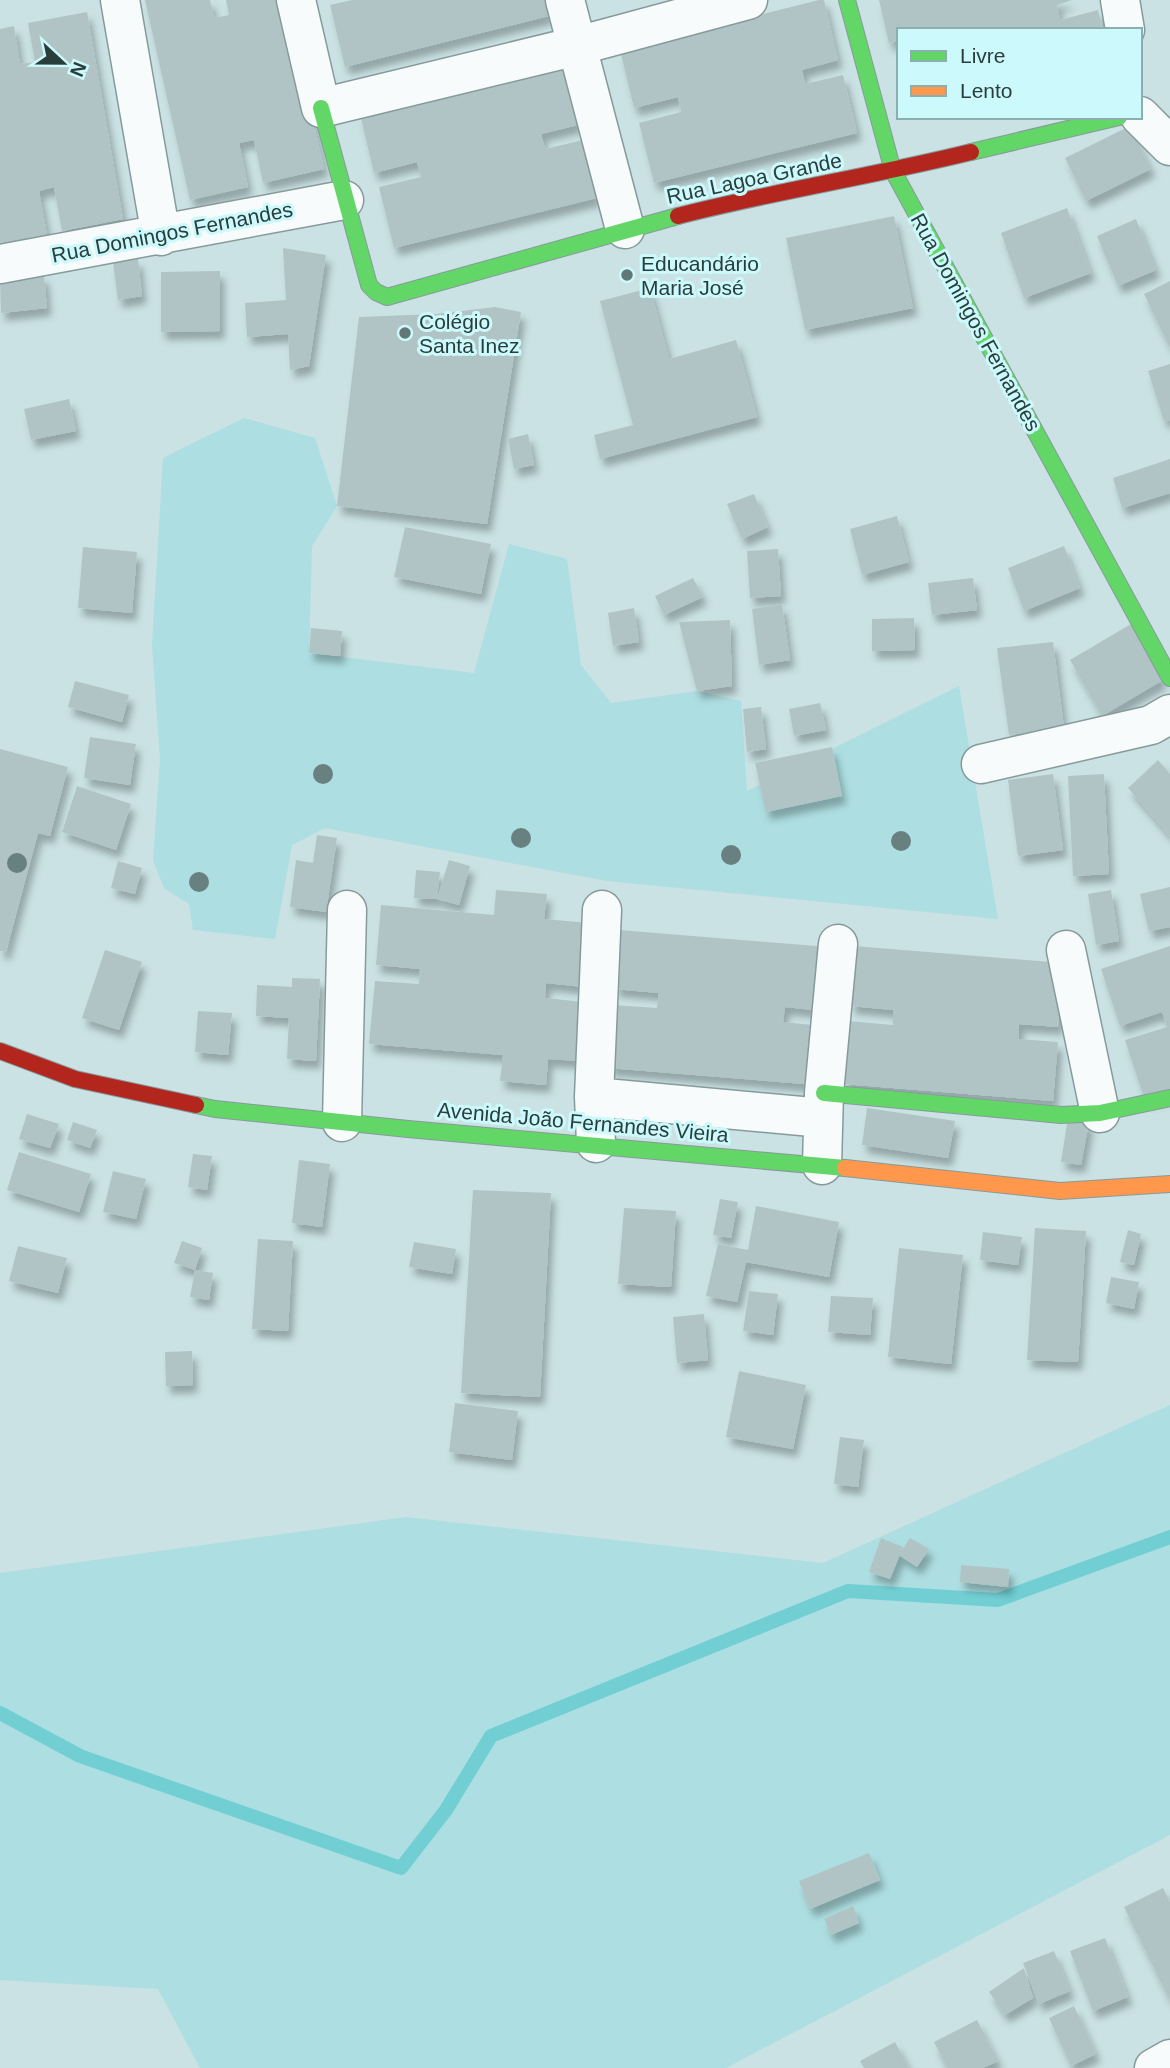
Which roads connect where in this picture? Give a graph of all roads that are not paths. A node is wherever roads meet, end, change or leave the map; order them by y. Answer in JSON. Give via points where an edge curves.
{"nodes":[{"id":1,"x":120,"y":0,"type":"edge"},
{"id":2,"x":296,"y":0,"type":"edge"},
{"id":3,"x":565,"y":0,"type":"edge"},
{"id":4,"x":748,"y":0,"type":"edge"},
{"id":5,"x":846,"y":0,"type":"edge"},
{"id":6,"x":1120,"y":0,"type":"edge"},
{"id":7,"x":1125,"y":28,"type":"edge"},
{"id":8,"x":577,"y":46,"type":"junction"},
{"id":9,"x":321,"y":108,"type":"junction"},
{"id":10,"x":1142,"y":118,"type":"edge"},
{"id":11,"x":1111,"y":119,"type":"edge"},
{"id":12,"x":1170,"y":146,"type":"edge"},
{"id":13,"x":892,"y":171,"type":"junction"},
{"id":14,"x":344,"y":200,"type":"junction"},
{"id":15,"x":625,"y":229,"type":"junction"},
{"id":16,"x":161,"y":236,"type":"junction"},
{"id":17,"x":0,"y":264,"type":"edge"},
{"id":18,"x":1170,"y":678,"type":"edge"},
{"id":19,"x":1170,"y":714,"type":"edge"},
{"id":20,"x":981,"y":764,"type":"dead end"},
{"id":21,"x":347,"y":910,"type":"dead end"},
{"id":22,"x":601,"y":910,"type":"dead end"},
{"id":23,"x":838,"y":944,"type":"dead end"},
{"id":24,"x":1066,"y":950,"type":"dead end"},
{"id":25,"x":0,"y":1051,"type":"edge"},
{"id":26,"x":594,"y":1097,"type":"junction"},
{"id":27,"x":1170,"y":1098,"type":"edge"},
{"id":28,"x":824,"y":1106,"type":"junction"},
{"id":29,"x":1100,"y":1113,"type":"junction"},
{"id":30,"x":342,"y":1122,"type":"junction"},
{"id":31,"x":596,"y":1143,"type":"junction"},
{"id":32,"x":821,"y":1165,"type":"junction"},
{"id":33,"x":1170,"y":1184,"type":"edge"},
{"id":34,"x":1170,"y":2059,"type":"edge"},
{"id":35,"x":1154,"y":2068,"type":"edge"}],
"edges":[{"from":1,"to":16,"type":"street"},
{"from":2,"to":9,"type":"street"},
{"from":3,"to":8,"type":"street"},
{"from":4,"to":8,"type":"street"},
{"from":5,"to":13,"type":"street","name":"Rua Domingos Fernandes"},
{"from":6,"to":7,"type":"street"},
{"from":8,"to":9,"type":"street"},
{"from":8,"to":15,"type":"street"},
{"from":9,"to":14,"type":"street"},
{"from":10,"to":12,"type":"street"},
{"from":11,"to":13,"type":"street"},
{"from":13,"to":15,"type":"street","name":"Rua Lagoa Grande","via":[[727,203]]},
{"from":13,"to":18,"type":"street","name":"Rua Domingos Fernandes"},
{"from":14,"to":15,"type":"street","via":[[369,285],[387,297]]},
{"from":14,"to":16,"type":"street","name":"Rua Domingos Fernandes"},
{"from":16,"to":17,"type":"street","name":"Rua Domingos Fernandes"},
{"from":19,"to":20,"type":"street","via":[[1151,725]]},
{"from":21,"to":30,"type":"street"},
{"from":22,"to":26,"type":"street"},
{"from":23,"to":28,"type":"street"},
{"from":24,"to":29,"type":"street"},
{"from":25,"to":30,"type":"street","name":"Avenida João Fernandes Vieira","via":[[75,1079],[215,1109]]},
{"from":26,"to":28,"type":"street"},
{"from":26,"to":31,"type":"street"},
{"from":27,"to":29,"type":"street"},
{"from":28,"to":29,"type":"street"},
{"from":28,"to":32,"type":"street"},
{"from":30,"to":31,"type":"street","name":"Avenida João Fernandes Vieira"},
{"from":31,"to":32,"type":"street","name":"Avenida João Fernandes Vieira"},
{"from":32,"to":33,"type":"street","name":"Avenida João Fernandes Vieira","via":[[1060,1191]]},
{"from":34,"to":35,"type":"street"}]}
